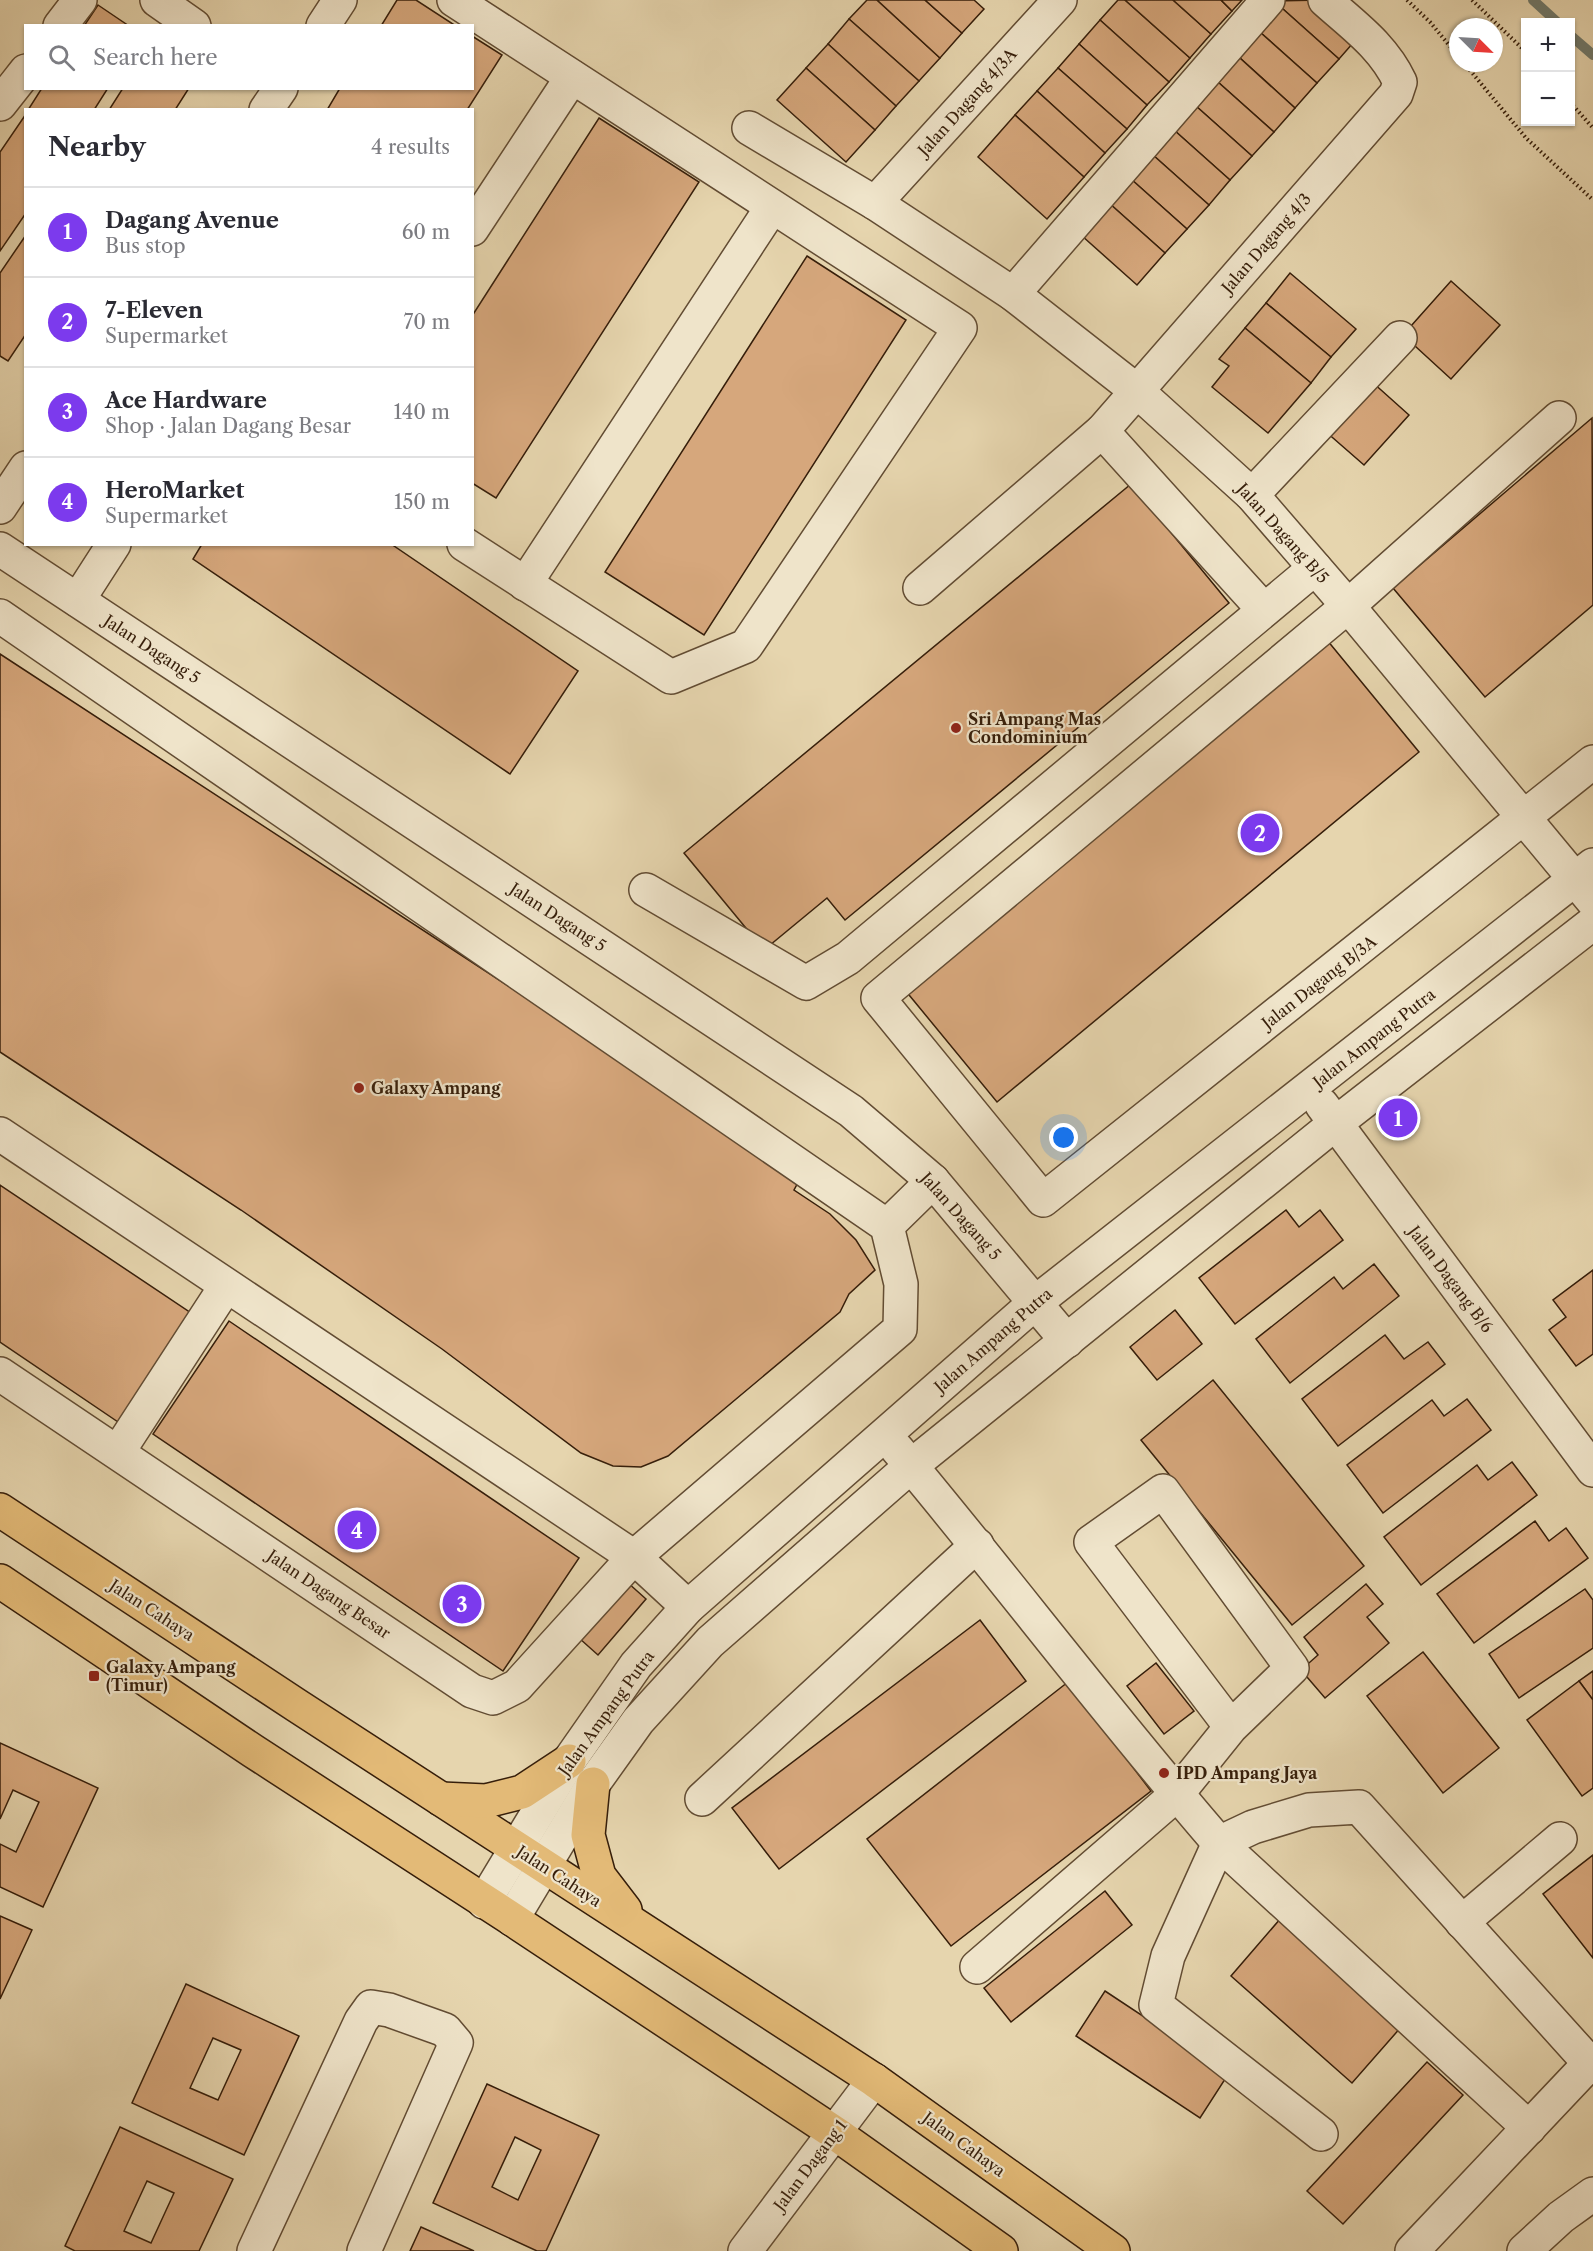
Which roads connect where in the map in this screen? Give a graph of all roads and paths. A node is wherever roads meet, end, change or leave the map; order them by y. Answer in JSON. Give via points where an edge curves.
{"nodes":[{"id":1,"x":80,"y":0,"type":"edge"},
{"id":2,"x":157,"y":0,"type":"edge"},
{"id":3,"x":340,"y":0,"type":"edge"},
{"id":4,"x":454,"y":0,"type":"edge"},
{"id":5,"x":1060,"y":0,"type":"edge"},
{"id":6,"x":1268,"y":0,"type":"edge"},
{"id":7,"x":1325,"y":0,"type":"edge"},
{"id":8,"x":1407,"y":0,"type":"edge"},
{"id":9,"x":1472,"y":0,"type":"edge"},
{"id":10,"x":62,"y":24,"type":"edge"},
{"id":11,"x":191,"y":24,"type":"edge"},
{"id":12,"x":324,"y":24,"type":"edge"},
{"id":13,"x":1449,"y":45,"type":"edge"},
{"id":14,"x":1521,"y":47,"type":"edge"},
{"id":15,"x":1471,"y":72,"type":"edge"},
{"id":16,"x":24,"y":74,"type":"edge"},
{"id":17,"x":572,"y":76,"type":"junction"},
{"id":18,"x":279,"y":90,"type":"edge"},
{"id":19,"x":0,"y":105,"type":"edge"},
{"id":20,"x":268,"y":108,"type":"edge"},
{"id":21,"x":1575,"y":108,"type":"edge"},
{"id":22,"x":749,"y":128,"type":"dead end"},
{"id":23,"x":1593,"y":128,"type":"edge"},
{"id":24,"x":1593,"y":200,"type":"edge"},
{"id":25,"x":875,"y":203,"type":"junction"},
{"id":26,"x":772,"y":207,"type":"junction"},
{"id":27,"x":474,"y":226,"type":"edge"},
{"id":28,"x":1013,"y":294,"type":"junction"},
{"id":29,"x":1400,"y":338,"type":"dead end"},
{"id":30,"x":1137,"y":391,"type":"junction"},
{"id":31,"x":1559,"y":418,"type":"dead end"},
{"id":32,"x":1102,"y":431,"type":"junction"},
{"id":33,"x":14,"y":472,"type":"edge"},
{"id":34,"x":1252,"y":495,"type":"junction"},
{"id":35,"x":0,"y":507,"type":"edge"},
{"id":36,"x":113,"y":546,"type":"edge"},
{"id":37,"x":467,"y":546,"type":"edge"},
{"id":38,"x":0,"y":549,"type":"edge"},
{"id":39,"x":1315,"y":568,"type":"junction"},
{"id":40,"x":525,"y":584,"type":"junction"},
{"id":41,"x":920,"y":588,"type":"dead end"},
{"id":42,"x":78,"y":600,"type":"junction"},
{"id":43,"x":1348,"y":606,"type":"junction"},
{"id":44,"x":1264,"y":610,"type":"junction"},
{"id":45,"x":0,"y":616,"type":"edge"},
{"id":46,"x":1593,"y":762,"type":"edge"},
{"id":47,"x":1525,"y":818,"type":"junction"},
{"id":48,"x":1587,"y":882,"type":"edge"},
{"id":49,"x":646,"y":890,"type":"dead end"},
{"id":50,"x":1593,"y":923,"type":"edge"},
{"id":51,"x":1309,"y":1088,"type":"junction"},
{"id":52,"x":1336,"y":1124,"type":"junction"},
{"id":53,"x":0,"y":1134,"type":"edge"},
{"id":54,"x":933,"y":1181,"type":"junction"},
{"id":55,"x":887,"y":1226,"type":"junction"},
{"id":56,"x":226,"y":1286,"type":"junction"},
{"id":57,"x":1036,"y":1302,"type":"junction"},
{"id":58,"x":1067,"y":1341,"type":"junction"},
{"id":59,"x":0,"y":1374,"type":"edge"},
{"id":60,"x":885,"y":1434,"type":"junction"},
{"id":61,"x":118,"y":1452,"type":"junction"},
{"id":62,"x":911,"y":1466,"type":"junction"},
{"id":63,"x":1593,"y":1470,"type":"edge"},
{"id":64,"x":0,"y":1509,"type":"edge"},
{"id":65,"x":977,"y":1545,"type":"junction"},
{"id":66,"x":634,"y":1557,"type":"junction"},
{"id":67,"x":0,"y":1581,"type":"edge"},
{"id":68,"x":688,"y":1607,"type":"junction"},
{"id":69,"x":1231,"y":1727,"type":"junction"},
{"id":70,"x":569,"y":1761,"type":"junction"},
{"id":71,"x":593,"y":1784,"type":"junction"},
{"id":72,"x":1177,"y":1794,"type":"junction"},
{"id":73,"x":440,"y":1798,"type":"junction"},
{"id":74,"x":702,"y":1799,"type":"dead end"},
{"id":75,"x":1560,"y":1839,"type":"dead end"},
{"id":76,"x":1219,"y":1843,"type":"junction"},
{"id":77,"x":517,"y":1848,"type":"junction"},
{"id":78,"x":544,"y":1866,"type":"junction"},
{"id":79,"x":484,"y":1902,"type":"junction"},
{"id":80,"x":512,"y":1919,"type":"junction"},
{"id":81,"x":1462,"y":1922,"type":"junction"},
{"id":82,"x":636,"y":1925,"type":"junction"},
{"id":83,"x":977,"y":1967,"type":"dead end"},
{"id":84,"x":1592,"y":2065,"type":"edge"},
{"id":85,"x":874,"y":2080,"type":"junction"},
{"id":86,"x":1529,"y":2128,"type":"junction"},
{"id":87,"x":835,"y":2133,"type":"junction"},
{"id":88,"x":1321,"y":2134,"type":"dead end"},
{"id":89,"x":1593,"y":2194,"type":"edge"},
{"id":90,"x":751,"y":2249,"type":"edge"},
{"id":91,"x":254,"y":2251,"type":"edge"},
{"id":92,"x":364,"y":2251,"type":"edge"},
{"id":93,"x":1001,"y":2251,"type":"edge"},
{"id":94,"x":1113,"y":2251,"type":"edge"},
{"id":95,"x":1412,"y":2251,"type":"edge"},
{"id":96,"x":1524,"y":2251,"type":"edge"}],
"edges":[{"from":1,"to":10,"type":"street"},
{"from":2,"to":11,"type":"street"},
{"from":3,"to":12,"type":"street"},
{"from":4,"to":17,"type":"street"},
{"from":5,"to":25,"type":"street","name":"Jalan Dagang 4/3A"},
{"from":6,"to":28,"type":"street"},
{"from":7,"to":30,"type":"street","name":"Jalan Dagang 4/3","via":[[1379,47],[1400,82],[1396,94]]},
{"from":8,"to":13,"type":"path"},
{"from":9,"to":14,"type":"path"},
{"from":15,"to":24,"type":"path","via":[[1526,138]]},
{"from":16,"to":19,"type":"street"},
{"from":17,"to":26,"type":"street"},
{"from":17,"to":27,"type":"street"},
{"from":18,"to":20,"type":"street"},
{"from":21,"to":23,"type":"path"},
{"from":22,"to":25,"type":"street","name":"Jalan Dagang B/5"},
{"from":25,"to":28,"type":"street","name":"Jalan Dagang B/5"},
{"from":26,"to":40,"type":"street"},
{"from":26,"to":40,"type":"street","via":[[960,328],[746,646],[671,677]]},
{"from":28,"to":30,"type":"street","name":"Jalan Dagang B/5"},
{"from":29,"to":34,"type":"street"},
{"from":30,"to":32,"type":"street","name":"Jalan Dagang 4/3"},
{"from":30,"to":34,"type":"street","name":"Jalan Dagang B/5"},
{"from":31,"to":43,"type":"street"},
{"from":32,"to":41,"type":"street","name":"Jalan Dagang 4/3"},
{"from":32,"to":44,"type":"street"},
{"from":33,"to":35,"type":"street"},
{"from":34,"to":39,"type":"street","name":"Jalan Dagang B/5"},
{"from":36,"to":42,"type":"street"},
{"from":37,"to":40,"type":"street"},
{"from":38,"to":42,"type":"street","name":"Jalan Dagang 5"},
{"from":39,"to":43,"type":"street","name":"Jalan Dagang B/5"},
{"from":39,"to":44,"type":"street"},
{"from":42,"to":54,"type":"street","name":"Jalan Dagang 5","via":[[852,1111]]},
{"from":43,"to":47,"type":"street","name":"Jalan Dagang B/5"},
{"from":43,"to":47,"type":"street","name":"Jalan Dagang B/3A","via":[[878,998],[1043,1200]]},
{"from":44,"to":49,"type":"street","via":[[848,958],[806,984]]},
{"from":45,"to":55,"type":"street"},
{"from":46,"to":47,"type":"street","name":"Jalan Dagang B/3A"},
{"from":47,"to":48,"type":"street","name":"Jalan Dagang B/5"},
{"from":48,"to":51,"type":"street","name":"Jalan Ampang Putra"},
{"from":50,"to":52,"type":"street","name":"Jalan Ampang Putra"},
{"from":51,"to":52,"type":"street","name":"Jalan Dagang B/6"},
{"from":51,"to":57,"type":"street","name":"Jalan Ampang Putra"},
{"from":52,"to":58,"type":"street","name":"Jalan Ampang Putra"},
{"from":52,"to":63,"type":"street","name":"Jalan Dagang B/6"},
{"from":53,"to":56,"type":"street"},
{"from":54,"to":55,"type":"street"},
{"from":54,"to":57,"type":"street","name":"Jalan Dagang 5"},
{"from":55,"to":66,"type":"street","name":"Jalan Dagang Besar","via":[[901,1284],[900,1329]]},
{"from":56,"to":61,"type":"street"},
{"from":56,"to":66,"type":"street"},
{"from":57,"to":58,"type":"street","name":"Jalan Dagang 5"},
{"from":57,"to":60,"type":"street","name":"Jalan Ampang Putra"},
{"from":58,"to":62,"type":"street","name":"Jalan Ampang Putra"},
{"from":59,"to":61,"type":"street","name":"Jalan Dagang Besar"},
{"from":60,"to":62,"type":"street"},
{"from":60,"to":68,"type":"street","name":"Jalan Ampang Putra"},
{"from":61,"to":66,"type":"street","name":"Jalan Dagang Besar","via":[[472,1691],[493,1698],[516,1686]]},
{"from":62,"to":65,"type":"street"},
{"from":62,"to":71,"type":"street","name":"Jalan Ampang Putra","via":[[710,1642],[638,1721]]},
{"from":64,"to":73,"type":"main road","name":"Jalan Cahaya"},
{"from":65,"to":72,"type":"street"},
{"from":65,"to":74,"type":"street"},
{"from":66,"to":68,"type":"street"},
{"from":67,"to":79,"type":"main road"},
{"from":68,"to":70,"type":"street","name":"Jalan Ampang Putra","via":[[636,1665]]},
{"from":69,"to":69,"type":"street","via":[[1091,1542],[1163,1491],[1292,1668]]},
{"from":69,"to":72,"type":"street"},
{"from":70,"to":73,"type":"main road","via":[[522,1792],[486,1801]]},
{"from":70,"to":77,"type":"street","name":"Jalan Ampang Putra"},
{"from":71,"to":78,"type":"street","name":"Jalan Ampang Putra"},
{"from":71,"to":82,"type":"main road","via":[[588,1835],[599,1875]]},
{"from":72,"to":76,"type":"street"},
{"from":72,"to":83,"type":"street"},
{"from":73,"to":77,"type":"main road","name":"Jalan Cahaya"},
{"from":75,"to":81,"type":"street"},
{"from":76,"to":81,"type":"street","via":[[1253,1827],[1310,1810],[1359,1807]]},
{"from":76,"to":86,"type":"street"},
{"from":76,"to":88,"type":"street","via":[[1168,1956],[1156,2005]]},
{"from":77,"to":78,"type":"main road","name":"Jalan Cahaya"},
{"from":77,"to":79,"type":"street","name":"Jalan Ampang Putra"},
{"from":78,"to":80,"type":"street","name":"Jalan Ampang Putra"},
{"from":78,"to":82,"type":"main road","name":"Jalan Cahaya"},
{"from":79,"to":80,"type":"main road"},
{"from":80,"to":87,"type":"main road"},
{"from":81,"to":84,"type":"street"},
{"from":82,"to":85,"type":"main road","name":"Jalan Cahaya"},
{"from":84,"to":86,"type":"street"},
{"from":85,"to":87,"type":"street","name":"Jalan Dagang 1"},
{"from":85,"to":94,"type":"main road","name":"Jalan Cahaya"},
{"from":86,"to":95,"type":"street"},
{"from":87,"to":90,"type":"street","name":"Jalan Dagang 1"},
{"from":87,"to":93,"type":"main road"},
{"from":89,"to":96,"type":"street"},
{"from":91,"to":92,"type":"street","via":[[371,2007],[445,2030],[456,2043]]}]}
